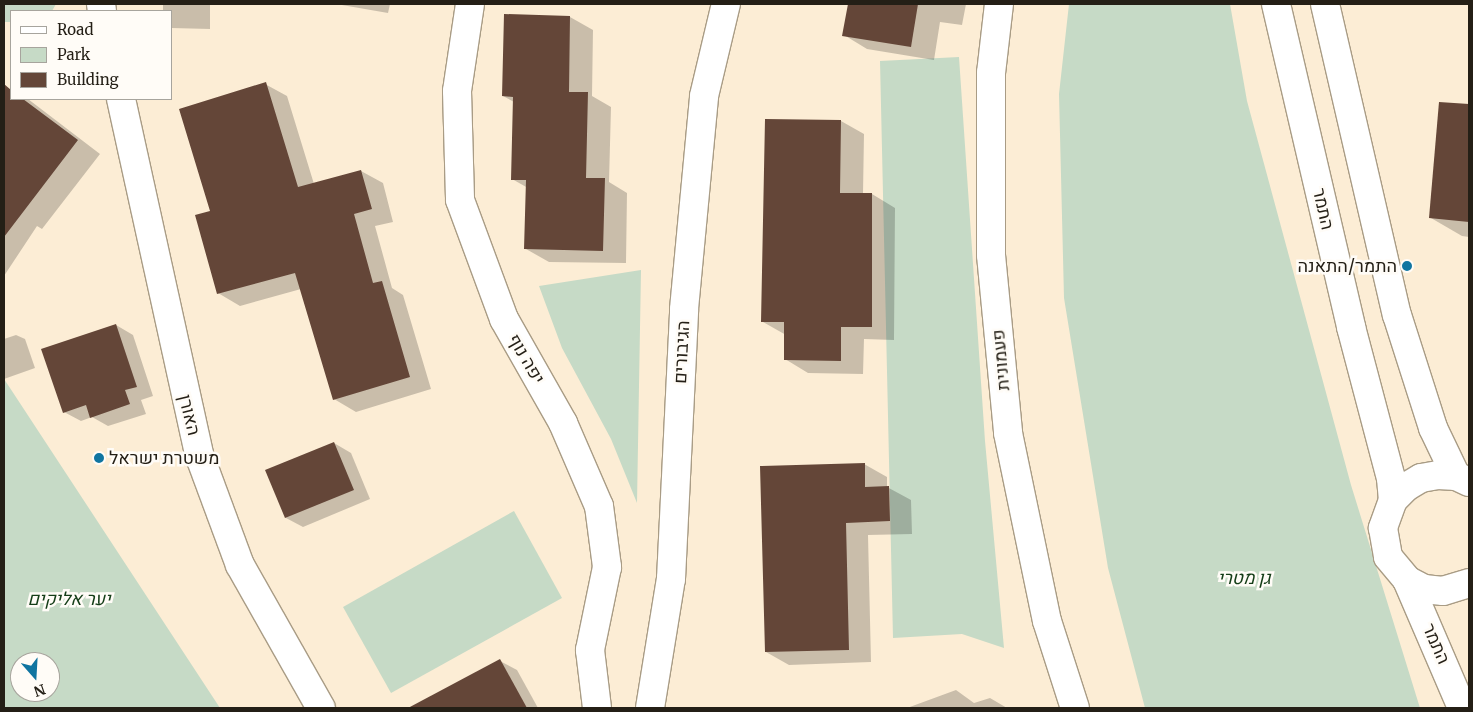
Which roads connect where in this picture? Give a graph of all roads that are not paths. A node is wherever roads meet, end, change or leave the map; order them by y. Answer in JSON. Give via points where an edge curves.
{"nodes":[{"id":1,"x":470,"y":4,"type":"edge"},
{"id":2,"x":726,"y":4,"type":"edge"},
{"id":3,"x":999,"y":4,"type":"edge"},
{"id":4,"x":1276,"y":4,"type":"edge"},
{"id":5,"x":1325,"y":4,"type":"edge"},
{"id":6,"x":121,"y":100,"type":"edge"},
{"id":7,"x":1465,"y":480,"type":"edge"},
{"id":8,"x":1393,"y":500,"type":"junction"},
{"id":9,"x":1407,"y":580,"type":"junction"},
{"id":10,"x":1469,"y":583,"type":"edge"},
{"id":11,"x":648,"y":706,"type":"edge"},
{"id":12,"x":321,"y":708,"type":"edge"},
{"id":13,"x":597,"y":708,"type":"edge"},
{"id":14,"x":1075,"y":708,"type":"edge"},
{"id":15,"x":1462,"y":708,"type":"edge"}],
"edges":[{"from":1,"to":13,"type":"street","name":"יפה נוף","via":[[457,91],[460,200],[504,319],[563,423],[599,506],[607,567],[590,650]]},
{"from":2,"to":11,"type":"street","name":"הגיבורים","via":[[704,96],[684,309],[671,578]]},
{"from":3,"to":14,"type":"street","name":"פעמונית","via":[[991,73],[991,255],[1008,433],[1048,621]]},
{"from":4,"to":8,"type":"street","name":"התמר","via":[[1351,327],[1386,455]]},
{"from":5,"to":7,"type":"street","via":[[1397,315],[1433,428]]},
{"from":6,"to":12,"type":"street","name":"האורן","via":[[200,457],[240,565]]},
{"from":7,"to":8,"type":"street","via":[[1438,475],[1421,478]]},
{"from":8,"to":9,"type":"street","via":[[1383,528],[1384,543],[1392,564]]},
{"from":9,"to":10,"type":"street","via":[[1424,588],[1442,591]]},
{"from":9,"to":15,"type":"street","name":"התמר"}]}
